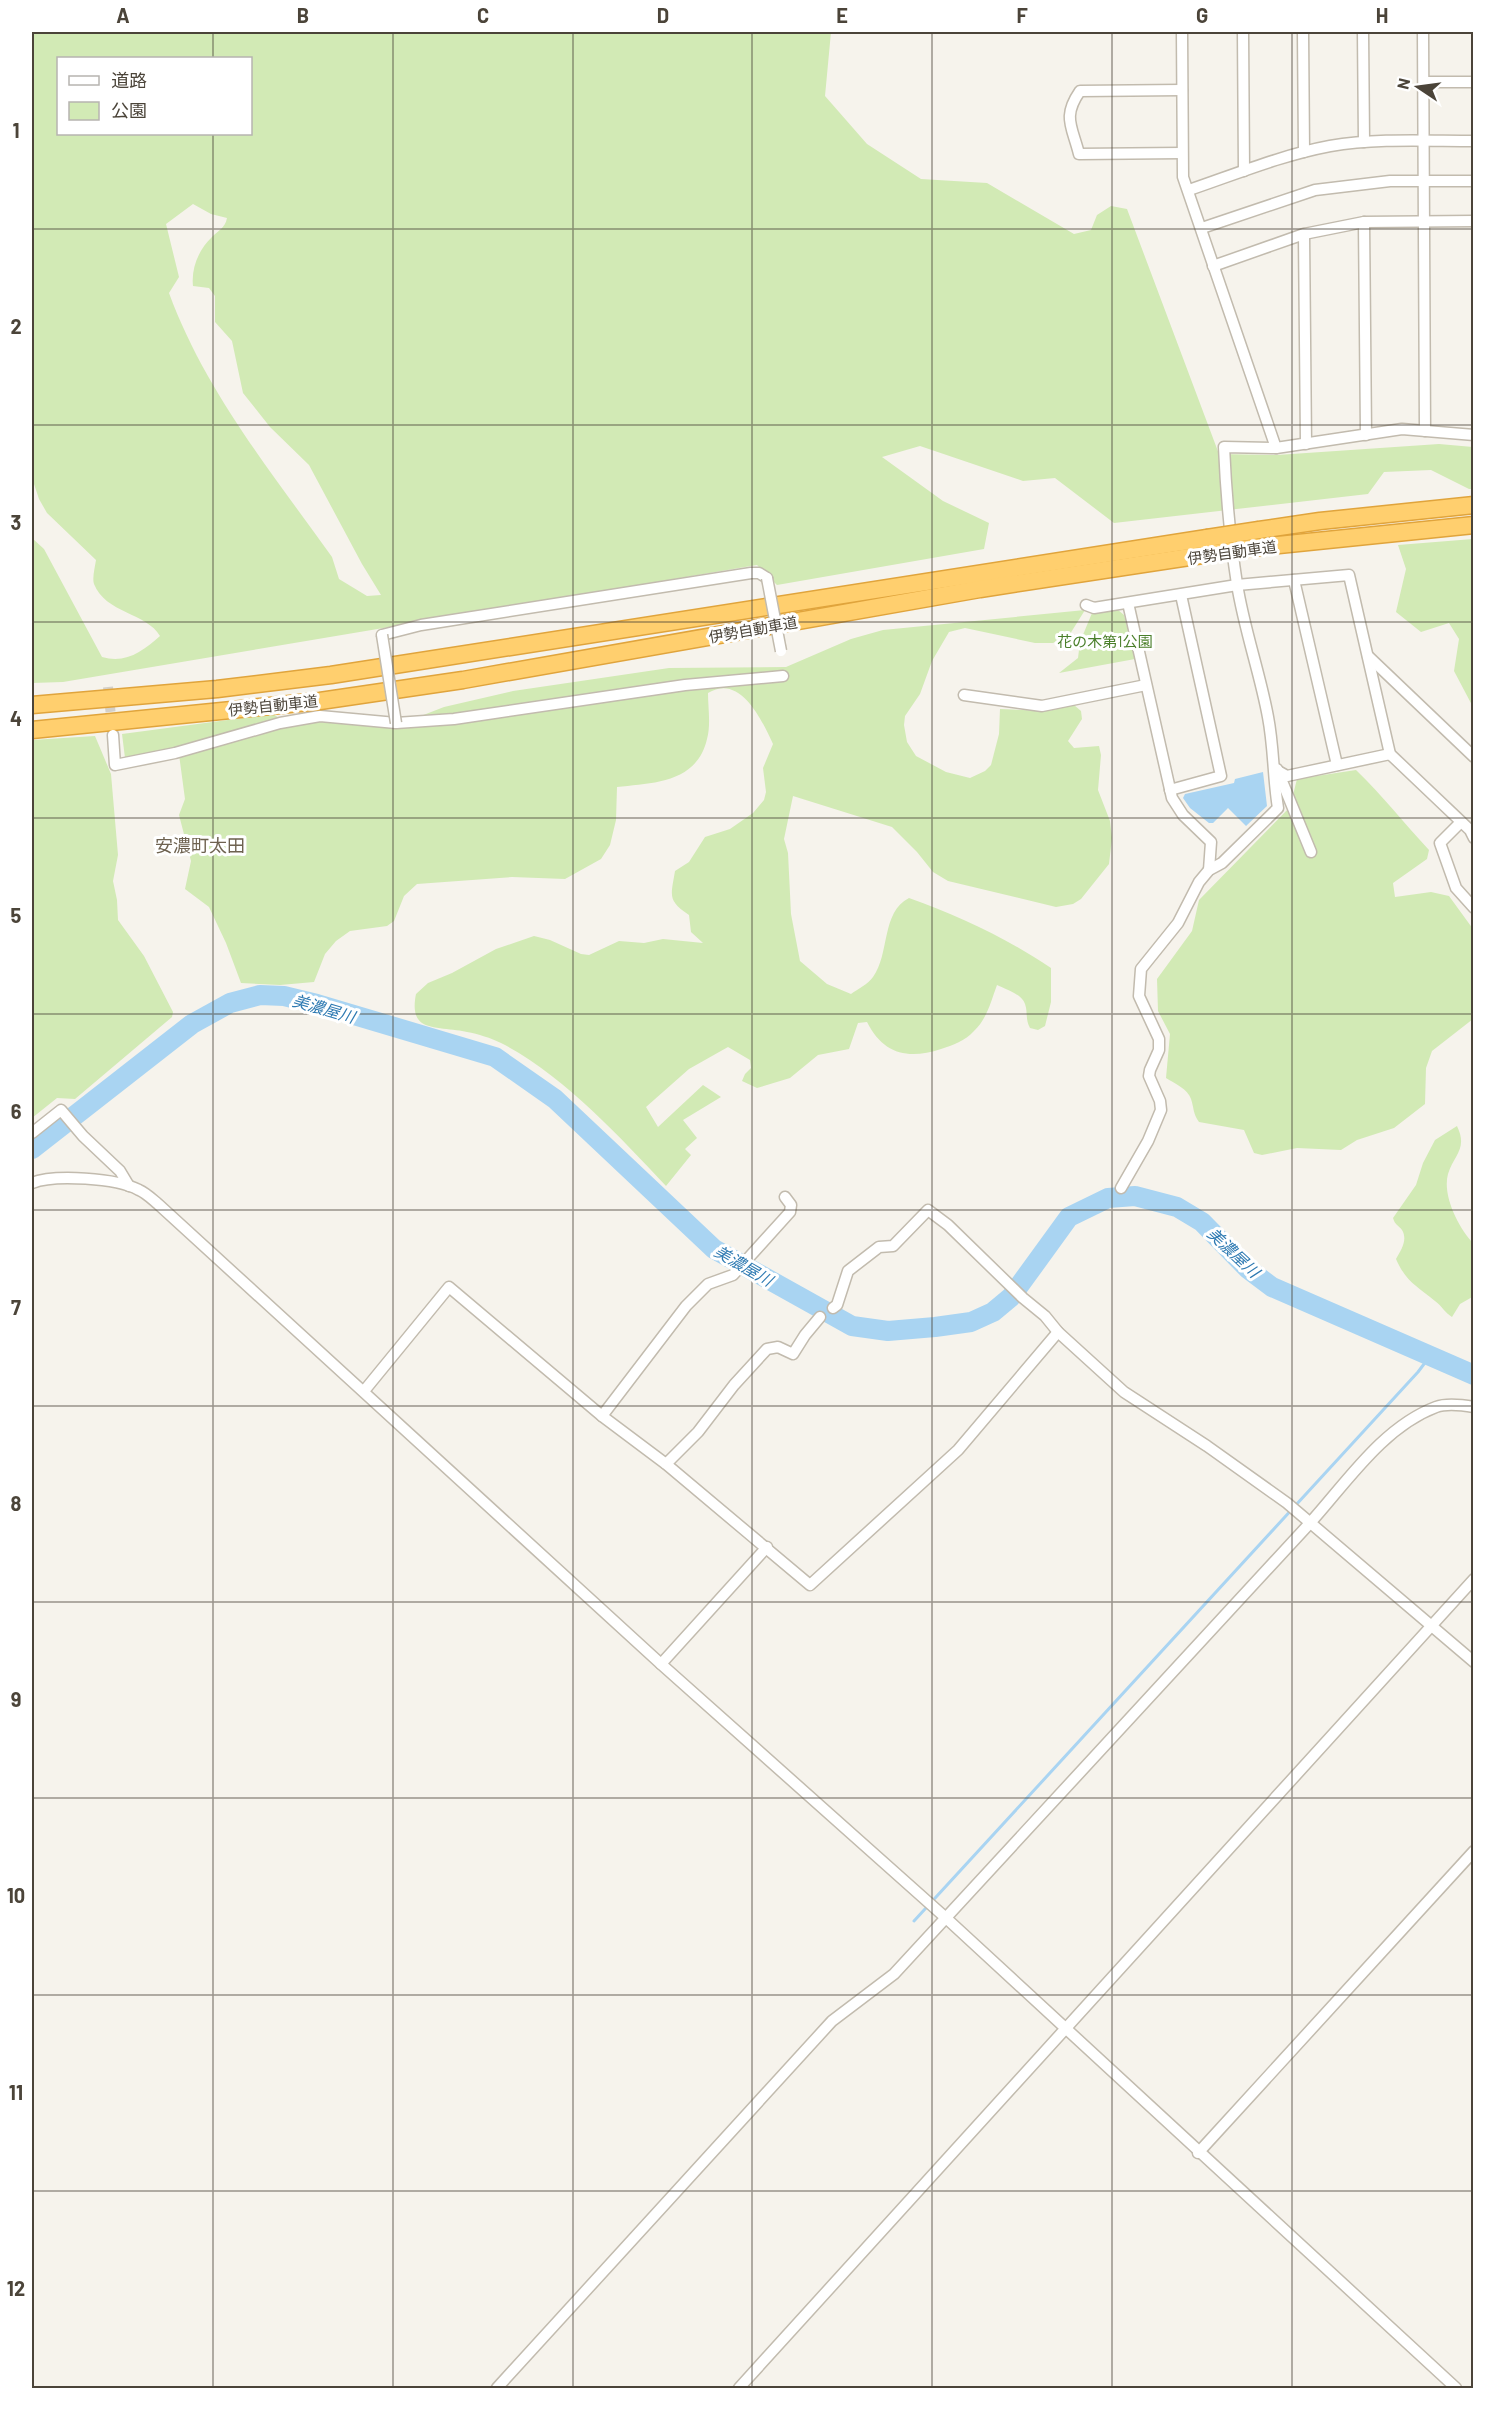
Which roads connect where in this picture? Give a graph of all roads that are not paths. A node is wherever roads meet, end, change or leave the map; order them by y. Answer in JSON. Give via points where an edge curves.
{"nodes":[{"id":1,"x":1182,"y":32,"type":"edge"},
{"id":2,"x":1243,"y":32,"type":"edge"},
{"id":3,"x":1303,"y":32,"type":"edge"},
{"id":4,"x":1363,"y":32,"type":"edge"},
{"id":5,"x":1423,"y":32,"type":"edge"},
{"id":6,"x":1424,"y":82,"type":"junction"},
{"id":7,"x":1473,"y":82,"type":"edge"},
{"id":8,"x":1182,"y":90,"type":"junction"},
{"id":9,"x":1424,"y":141,"type":"junction"},
{"id":10,"x":1473,"y":141,"type":"edge"},
{"id":11,"x":1364,"y":142,"type":"junction"},
{"id":12,"x":1304,"y":152,"type":"junction"},
{"id":13,"x":1182,"y":153,"type":"junction"},
{"id":14,"x":1244,"y":171,"type":"junction"},
{"id":15,"x":1424,"y":181,"type":"junction"},
{"id":16,"x":1473,"y":181,"type":"edge"},
{"id":17,"x":1189,"y":190,"type":"junction"},
{"id":18,"x":1473,"y":221,"type":"edge"},
{"id":19,"x":1364,"y":222,"type":"junction"},
{"id":20,"x":1424,"y":222,"type":"junction"},
{"id":21,"x":1202,"y":228,"type":"junction"},
{"id":22,"x":1304,"y":234,"type":"junction"},
{"id":23,"x":1213,"y":266,"type":"junction"},
{"id":24,"x":1425,"y":431,"type":"junction"},
{"id":25,"x":1366,"y":435,"type":"junction"},
{"id":26,"x":1473,"y":435,"type":"edge"},
{"id":27,"x":1306,"y":444,"type":"junction"},
{"id":28,"x":1276,"y":448,"type":"junction"},
{"id":29,"x":1473,"y":505,"type":"edge"},
{"id":30,"x":1473,"y":525,"type":"edge"},
{"id":31,"x":1208,"y":546,"type":"junction"},
{"id":32,"x":1294,"y":580,"type":"junction"},
{"id":33,"x":1237,"y":585,"type":"junction"},
{"id":34,"x":1181,"y":595,"type":"junction"},
{"id":35,"x":1128,"y":603,"type":"junction"},
{"id":36,"x":1086,"y":605,"type":"dead end"},
{"id":37,"x":781,"y":651,"type":"dead end"},
{"id":38,"x":1367,"y":654,"type":"junction"},
{"id":39,"x":783,"y":676,"type":"dead end"},
{"id":40,"x":1146,"y":686,"type":"junction"},
{"id":41,"x":964,"y":695,"type":"dead end"},
{"id":42,"x":32,"y":705,"type":"edge"},
{"id":43,"x":396,"y":723,"type":"junction"},
{"id":44,"x":32,"y":730,"type":"edge"},
{"id":45,"x":113,"y":735,"type":"tunnel mouth"},
{"id":46,"x":1390,"y":754,"type":"junction"},
{"id":47,"x":1473,"y":758,"type":"edge"},
{"id":48,"x":1337,"y":765,"type":"junction"},
{"id":49,"x":1276,"y":767,"type":"junction"},
{"id":50,"x":1170,"y":790,"type":"junction"},
{"id":51,"x":1461,"y":822,"type":"junction"},
{"id":52,"x":1473,"y":837,"type":"edge"},
{"id":53,"x":1311,"y":852,"type":"dead end"},
{"id":54,"x":1209,"y":870,"type":"junction"},
{"id":55,"x":1473,"y":908,"type":"edge"},
{"id":56,"x":32,"y":1133,"type":"edge"},
{"id":57,"x":32,"y":1183,"type":"edge"},
{"id":58,"x":129,"y":1186,"type":"junction"},
{"id":59,"x":1121,"y":1188,"type":"dead end"},
{"id":60,"x":786,"y":1197,"type":"dead end"},
{"id":61,"x":833,"y":1308,"type":"dead end"},
{"id":62,"x":820,"y":1317,"type":"dead end"},
{"id":63,"x":1058,"y":1332,"type":"junction"},
{"id":64,"x":364,"y":1391,"type":"junction"},
{"id":65,"x":1473,"y":1407,"type":"edge"},
{"id":66,"x":602,"y":1416,"type":"junction"},
{"id":67,"x":666,"y":1464,"type":"junction"},
{"id":68,"x":1310,"y":1523,"type":"junction"},
{"id":69,"x":766,"y":1547,"type":"junction"},
{"id":70,"x":1473,"y":1579,"type":"edge"},
{"id":71,"x":1431,"y":1625,"type":"junction"},
{"id":72,"x":1473,"y":1662,"type":"edge"},
{"id":73,"x":661,"y":1664,"type":"junction"},
{"id":74,"x":1473,"y":1851,"type":"edge"},
{"id":75,"x":946,"y":1918,"type":"junction"},
{"id":76,"x":1065,"y":2031,"type":"junction"},
{"id":77,"x":1198,"y":2153,"type":"junction"},
{"id":78,"x":497,"y":2388,"type":"edge"},
{"id":79,"x":738,"y":2388,"type":"edge"},
{"id":80,"x":1456,"y":2388,"type":"edge"}],
"edges":[{"from":1,"to":8,"type":"street"},
{"from":2,"to":14,"type":"street"},
{"from":3,"to":12,"type":"street"},
{"from":4,"to":11,"type":"street"},
{"from":5,"to":6,"type":"street"},
{"from":6,"to":7,"type":"street"},
{"from":6,"to":9,"type":"street"},
{"from":8,"to":13,"type":"street"},
{"from":8,"to":13,"type":"street","via":[[1080,91],[1069,114],[1079,154]]},
{"from":9,"to":10,"type":"street"},
{"from":9,"to":11,"type":"street"},
{"from":9,"to":15,"type":"street"},
{"from":11,"to":12,"type":"street"},
{"from":12,"to":14,"type":"street"},
{"from":13,"to":17,"type":"street","via":[[1183,177]]},
{"from":14,"to":17,"type":"street"},
{"from":15,"to":16,"type":"street"},
{"from":15,"to":20,"type":"street"},
{"from":15,"to":21,"type":"street","via":[[1359,183],[1314,190]]},
{"from":17,"to":21,"type":"street"},
{"from":18,"to":20,"type":"street"},
{"from":19,"to":20,"type":"street"},
{"from":19,"to":22,"type":"street"},
{"from":19,"to":25,"type":"street"},
{"from":20,"to":24,"type":"street"},
{"from":21,"to":23,"type":"street"},
{"from":22,"to":23,"type":"street"},
{"from":22,"to":27,"type":"street"},
{"from":23,"to":28,"type":"street"},
{"from":24,"to":25,"type":"street","via":[[1402,429]]},
{"from":24,"to":26,"type":"street"},
{"from":25,"to":27,"type":"street"},
{"from":27,"to":28,"type":"street"},
{"from":28,"to":33,"type":"street","via":[[1224,447]]},
{"from":29,"to":31,"type":"highway","name":"伊勢自動車道","bridge":true,"via":[[1258,530]]},
{"from":30,"to":31,"type":"highway","name":"伊勢自動車道","bridge":true,"via":[[1258,547]]},
{"from":31,"to":42,"type":"highway","name":"伊勢自動車道","via":[[330,675]]},
{"from":31,"to":44,"type":"highway","name":"伊勢自動車道","via":[[463,680],[320,700]]},
{"from":32,"to":33,"type":"street"},
{"from":32,"to":38,"type":"street","via":[[1349,575]]},
{"from":32,"to":48,"type":"street"},
{"from":33,"to":34,"type":"street"},
{"from":33,"to":49,"type":"street","via":[[1269,719]]},
{"from":34,"to":35,"type":"street"},
{"from":34,"to":50,"type":"street","via":[[1221,776]]},
{"from":35,"to":36,"type":"street","via":[[1094,608]]},
{"from":35,"to":40,"type":"street"},
{"from":37,"to":43,"type":"street","bridge":true,"via":[[767,578],[759,573],[421,626],[382,635]]},
{"from":38,"to":46,"type":"street"},
{"from":38,"to":47,"type":"street"},
{"from":39,"to":43,"type":"street","via":[[685,685],[454,719]]},
{"from":40,"to":41,"type":"street","via":[[1042,706]]},
{"from":40,"to":50,"type":"street"},
{"from":43,"to":45,"type":"street","via":[[320,716],[115,765]]},
{"from":46,"to":48,"type":"street"},
{"from":46,"to":51,"type":"street"},
{"from":48,"to":49,"type":"street","via":[[1287,776]]},
{"from":49,"to":53,"type":"street"},
{"from":49,"to":54,"type":"street","via":[[1273,779],[1278,808],[1222,863]]},
{"from":50,"to":54,"type":"street","via":[[1178,808],[1211,842]]},
{"from":51,"to":52,"type":"street"},
{"from":51,"to":55,"type":"street","via":[[1440,843],[1455,888]]},
{"from":54,"to":59,"type":"street","via":[[1178,923],[1139,974],[1138,996],[1160,1039],[1149,1076],[1161,1110]]},
{"from":56,"to":58,"type":"street","via":[[61,1110],[120,1171]]},
{"from":57,"to":58,"type":"street","via":[[74,1178]]},
{"from":58,"to":64,"type":"street","via":[[158,1204]]},
{"from":60,"to":66,"type":"street","via":[[790,1212],[733,1275],[708,1284],[686,1306]]},
{"from":61,"to":63,"type":"street","via":[[848,1271],[879,1247],[892,1246],[928,1210]]},
{"from":62,"to":67,"type":"street","via":[[793,1354],[778,1347],[767,1349]]},
{"from":63,"to":68,"type":"street","via":[[1125,1392],[1261,1483]]},
{"from":63,"to":69,"type":"street","via":[[958,1450],[810,1585]]},
{"from":64,"to":66,"type":"street","via":[[449,1287]]},
{"from":64,"to":73,"type":"street"},
{"from":65,"to":68,"type":"street","via":[[1438,1406],[1401,1425]]},
{"from":66,"to":67,"type":"street"},
{"from":67,"to":69,"type":"street"},
{"from":68,"to":71,"type":"street"},
{"from":68,"to":75,"type":"street"},
{"from":69,"to":73,"type":"street"},
{"from":70,"to":71,"type":"street"},
{"from":71,"to":72,"type":"street"},
{"from":71,"to":76,"type":"street"},
{"from":73,"to":75,"type":"street"},
{"from":74,"to":77,"type":"street"},
{"from":75,"to":76,"type":"street"},
{"from":75,"to":78,"type":"street","via":[[894,1974],[832,2021]]},
{"from":76,"to":77,"type":"street"},
{"from":76,"to":79,"type":"street"},
{"from":77,"to":80,"type":"street"}]}
